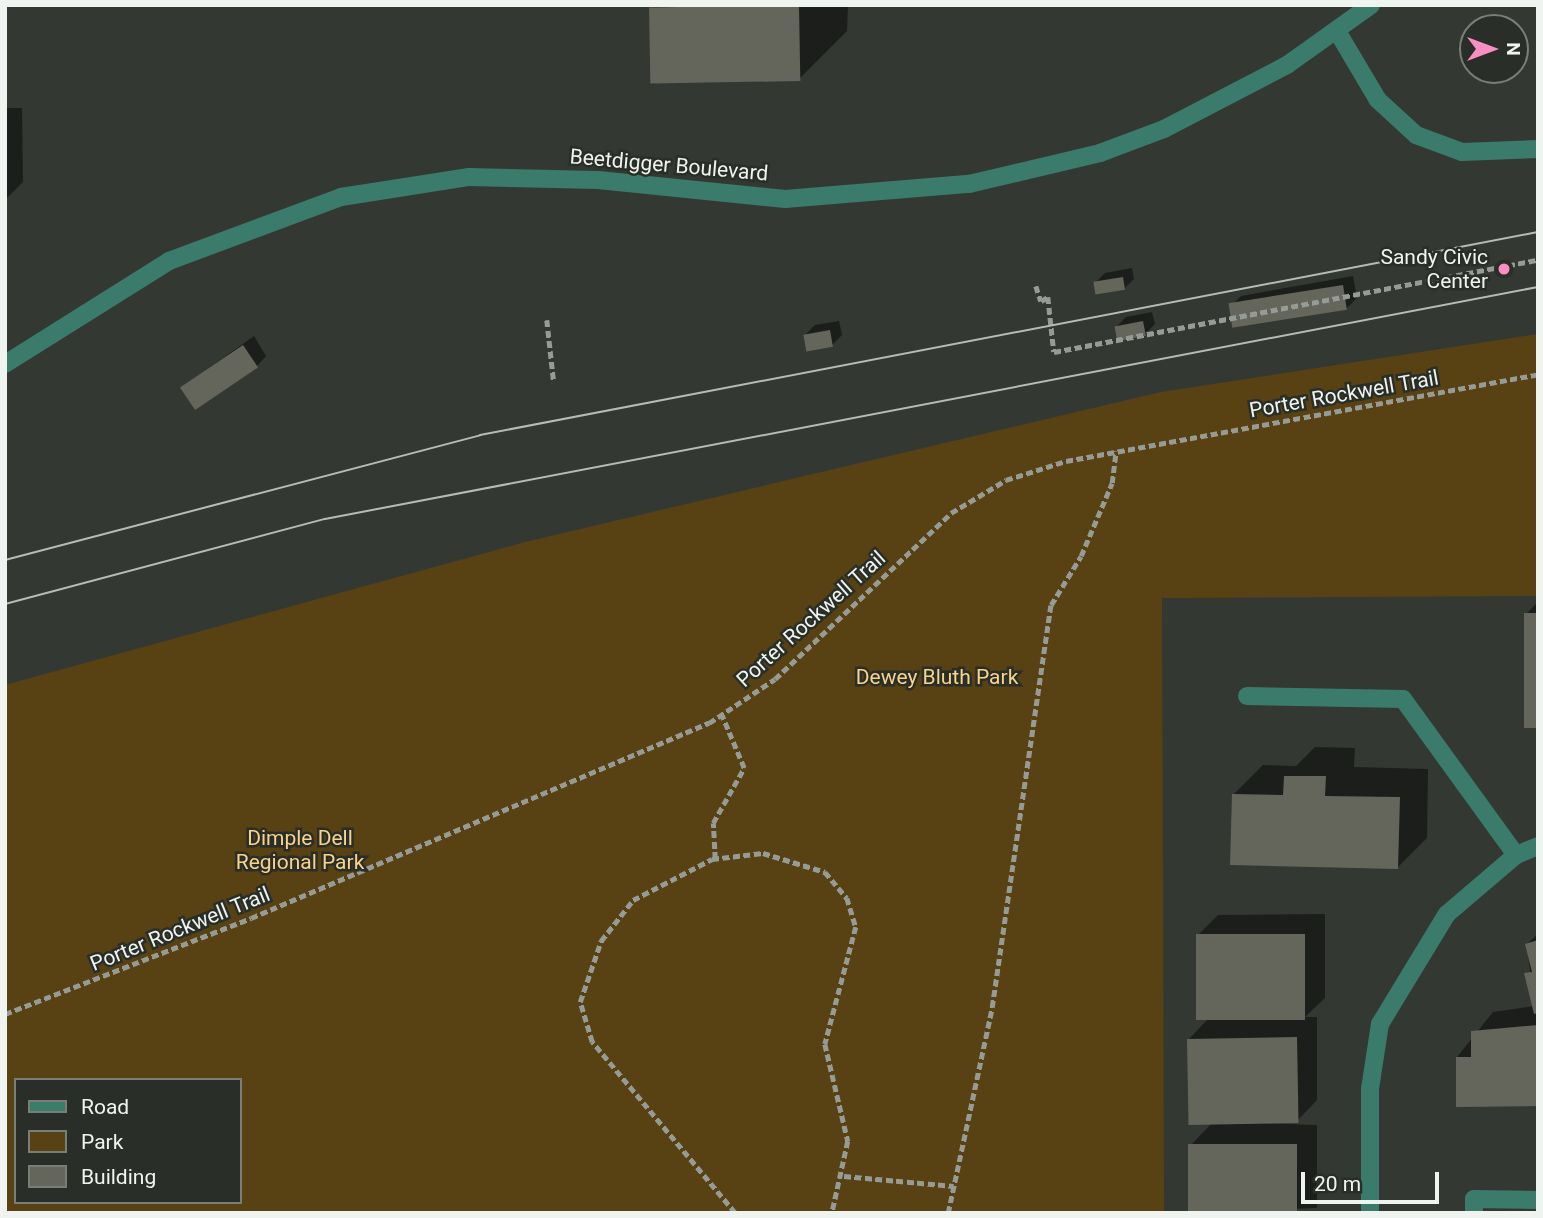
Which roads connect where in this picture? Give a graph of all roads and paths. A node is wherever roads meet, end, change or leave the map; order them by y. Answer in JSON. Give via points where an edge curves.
{"nodes":[{"id":1,"x":1371,"y":5,"type":"edge"},
{"id":2,"x":1338,"y":31,"type":"junction"},
{"id":3,"x":1538,"y":149,"type":"edge"},
{"id":4,"x":1538,"y":260,"type":"edge"},
{"id":5,"x":1036,"y":286,"type":"dead end"},
{"id":6,"x":547,"y":320,"type":"dead end"},
{"id":7,"x":5,"y":364,"type":"edge"},
{"id":8,"x":1538,"y":374,"type":"edge"},
{"id":9,"x":554,"y":383,"type":"dead end"},
{"id":10,"x":1116,"y":451,"type":"junction"},
{"id":11,"x":1247,"y":696,"type":"dead end"},
{"id":12,"x":722,"y":716,"type":"junction"},
{"id":13,"x":1538,"y":846,"type":"edge"},
{"id":14,"x":1516,"y":855,"type":"junction"},
{"id":15,"x":715,"y":859,"type":"junction"},
{"id":16,"x":5,"y":1013,"type":"edge"},
{"id":17,"x":844,"y":1176,"type":"junction"},
{"id":18,"x":954,"y":1186,"type":"junction"},
{"id":19,"x":1538,"y":1200,"type":"edge"},
{"id":20,"x":735,"y":1213,"type":"edge"},
{"id":21,"x":832,"y":1213,"type":"edge"},
{"id":22,"x":948,"y":1213,"type":"edge"},
{"id":23,"x":1370,"y":1213,"type":"edge"},
{"id":24,"x":1474,"y":1213,"type":"edge"}],
"edges":[{"from":1,"to":2,"type":"street","name":"Beetdigger Boulevard"},
{"from":2,"to":3,"type":"street","via":[[1378,100],[1416,135],[1462,152]]},
{"from":2,"to":7,"type":"street","name":"Beetdigger Boulevard","via":[[1227,100],[1164,129],[1087,157],[969,184],[785,198],[598,180],[468,177],[341,197],[169,261]]},
{"from":4,"to":5,"type":"path","via":[[1055,352],[1048,297],[1041,301]]},
{"from":6,"to":9,"type":"path"},
{"from":8,"to":10,"type":"path","name":"Porter Rockwell Trail"},
{"from":10,"to":12,"type":"path","name":"Porter Rockwell Trail","via":[[1035,469],[969,501],[775,679]]},
{"from":10,"to":18,"type":"path","via":[[1112,483],[1081,556],[1051,605],[994,994]]},
{"from":11,"to":14,"type":"street","via":[[1403,699]]},
{"from":12,"to":15,"type":"path","via":[[744,768],[713,822]]},
{"from":12,"to":16,"type":"path","name":"Porter Rockwell Trail","via":[[251,919]]},
{"from":13,"to":14,"type":"street"},
{"from":14,"to":23,"type":"street","via":[[1447,914],[1380,1024],[1370,1089]]},
{"from":15,"to":17,"type":"path","via":[[763,853],[810,863],[847,898],[855,946],[825,1044],[848,1141]]},
{"from":15,"to":20,"type":"path","via":[[633,900],[601,941],[580,1002],[592,1042]]},
{"from":17,"to":18,"type":"path"},
{"from":17,"to":21,"type":"path"},
{"from":18,"to":22,"type":"path"},
{"from":19,"to":24,"type":"street","via":[[1474,1199]]}]}
